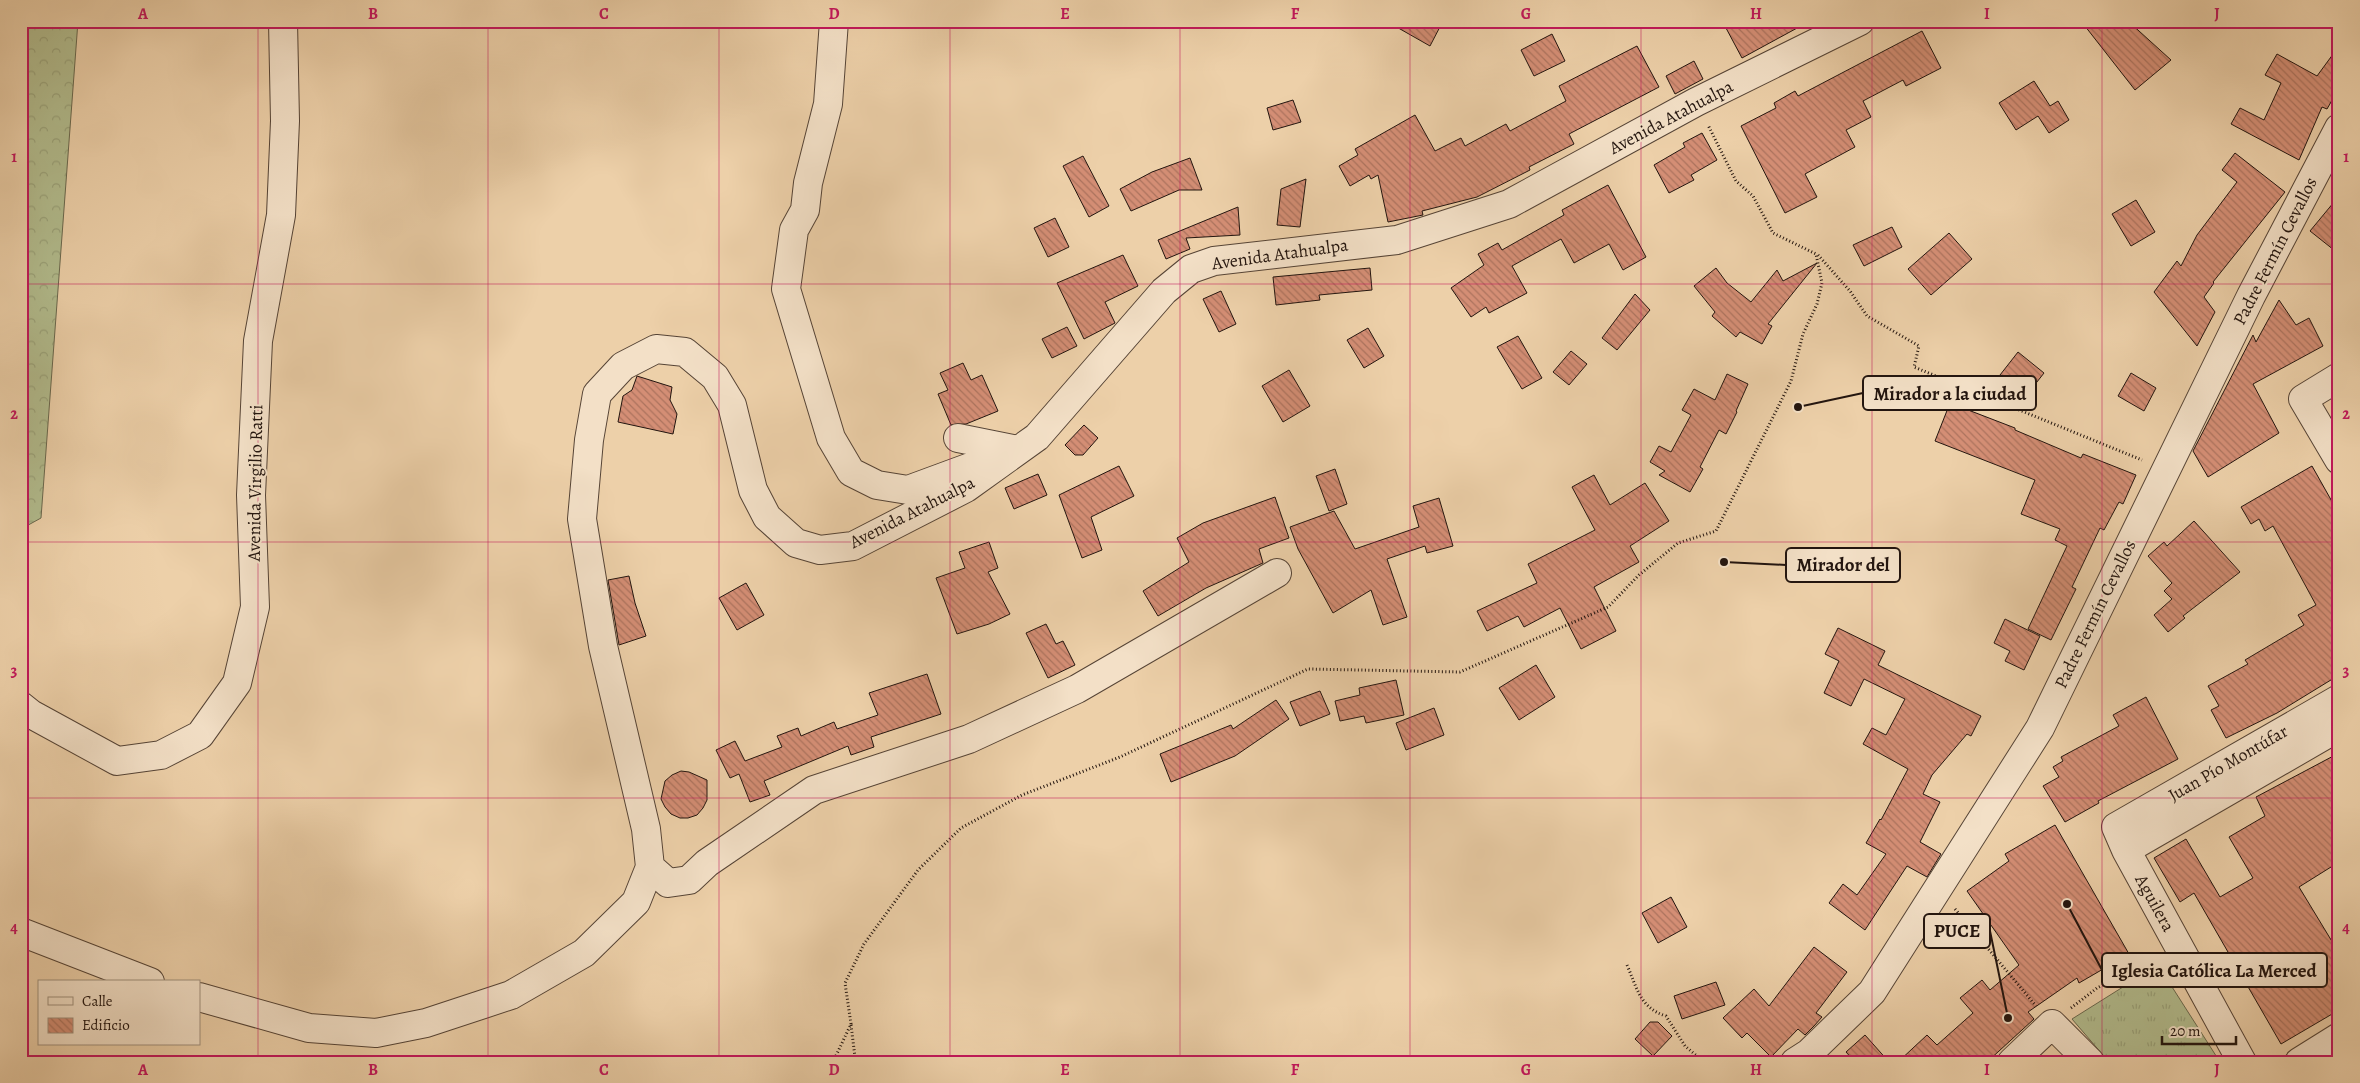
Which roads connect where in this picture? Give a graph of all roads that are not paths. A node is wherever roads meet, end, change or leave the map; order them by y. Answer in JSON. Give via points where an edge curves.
{"nodes":[{"id":1,"x":283,"y":21,"type":"edge"},
{"id":2,"x":834,"y":21,"type":"edge"},
{"id":3,"x":1860,"y":21,"type":"edge"},
{"id":4,"x":2339,"y":128,"type":"edge"},
{"id":5,"x":2339,"y":377,"type":"edge"},
{"id":6,"x":958,"y":438,"type":"dead end"},
{"id":7,"x":1018,"y":450,"type":"junction"},
{"id":8,"x":2339,"y":460,"type":"edge"},
{"id":9,"x":1277,"y":573,"type":"dead end"},
{"id":10,"x":2339,"y":699,"type":"edge"},
{"id":11,"x":21,"y":706,"type":"edge"},
{"id":12,"x":2339,"y":727,"type":"edge"},
{"id":13,"x":2121,"y":838,"type":"junction"},
{"id":14,"x":650,"y":867,"type":"junction"},
{"id":15,"x":21,"y":932,"type":"edge"},
{"id":16,"x":145,"y":980,"type":"edge"},
{"id":17,"x":200,"y":996,"type":"edge"},
{"id":18,"x":2339,"y":1037,"type":"edge"},
{"id":19,"x":1795,"y":1062,"type":"edge"},
{"id":20,"x":2012,"y":1062,"type":"edge"},
{"id":21,"x":2090,"y":1062,"type":"edge"},
{"id":22,"x":2242,"y":1062,"type":"edge"},
{"id":23,"x":2299,"y":1062,"type":"edge"}],
"edges":[{"from":1,"to":11,"type":"street","name":"Avenida Virgilio Ratti","via":[[285,121],[281,215],[258,341],[251,494],[255,607],[237,683],[200,735],[161,755],[118,761]]},
{"from":2,"to":7,"type":"street","via":[[828,104],[808,183],[805,210],[794,230],[786,289],[831,438],[851,472],[877,485],[908,490]]},
{"from":3,"to":7,"type":"street","name":"Avenida Atahualpa","via":[[1696,102],[1509,204],[1397,240],[1214,261],[1191,268],[1164,290],[1037,437]]},
{"from":4,"to":19,"type":"street","name":"Padre Fermín Cevallos","via":[[2251,296],[2040,728],[1872,992],[1809,1053]]},
{"from":5,"to":8,"type":"street","via":[[2303,399]]},
{"from":6,"to":7,"type":"street"},
{"from":7,"to":14,"type":"street","name":"Avenida Atahualpa","via":[[966,488],[853,546],[820,550],[796,543],[767,517],[753,490],[732,405],[715,377],[685,352],[656,349],[623,366],[597,394],[582,519],[603,646],[646,830]]},
{"from":9,"to":14,"type":"street","via":[[1077,689],[969,739],[814,790],[707,863],[690,880],[668,883]]},
{"from":10,"to":13,"type":"street","name":"Juan Pío Montúfar"},
{"from":12,"to":13,"type":"street","name":"Juan Pío Montúfar"},
{"from":13,"to":22,"type":"street","name":"Aguilera"},
{"from":14,"to":17,"type":"street","name":"Avenida Atahualpa","via":[[636,902],[584,953],[511,995],[426,1023],[376,1033],[309,1028]]},
{"from":15,"to":16,"type":"street"},
{"from":18,"to":23,"type":"street"},
{"from":20,"to":21,"type":"street","via":[[2052,1024]]}]}
